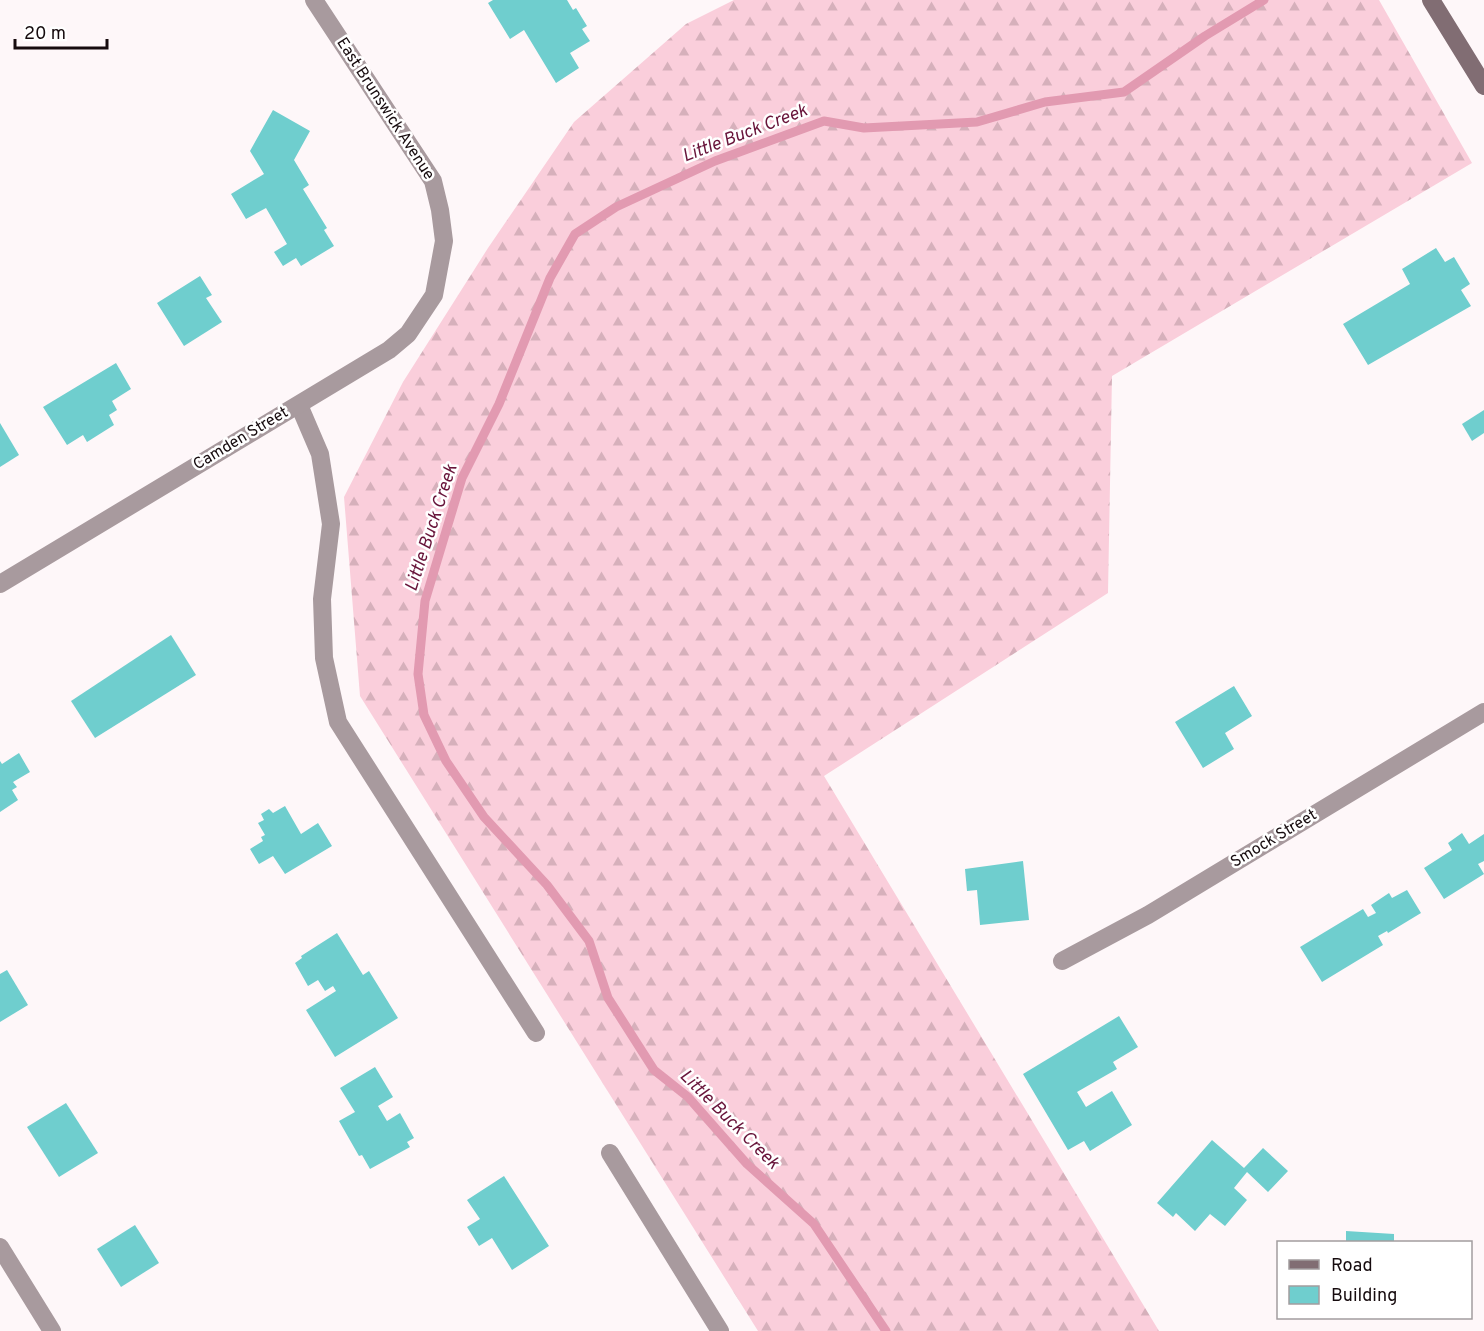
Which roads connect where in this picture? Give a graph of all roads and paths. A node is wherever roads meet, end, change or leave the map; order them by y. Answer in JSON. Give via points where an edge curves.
{"nodes":[{"id":1,"x":314,"y":0,"type":"edge"},
{"id":2,"x":1431,"y":0,"type":"edge"},
{"id":3,"x":1484,"y":86,"type":"edge"},
{"id":4,"x":441,"y":260,"type":"joint"},
{"id":5,"x":298,"y":405,"type":"junction"},
{"id":6,"x":0,"y":584,"type":"edge"},
{"id":7,"x":1484,"y":712,"type":"edge"},
{"id":8,"x":1062,"y":960,"type":"dead end"},
{"id":9,"x":536,"y":1033,"type":"dead end"},
{"id":10,"x":610,"y":1153,"type":"dead end"},
{"id":11,"x":0,"y":1247,"type":"edge"},
{"id":12,"x":52,"y":1331,"type":"edge"},
{"id":13,"x":720,"y":1331,"type":"edge"}],
"edges":[{"from":1,"to":4,"type":"street","name":"East Brunswick Avenue","via":[[433,181],[444,241]]},
{"from":2,"to":3,"type":"main road"},
{"from":4,"to":5,"type":"street","name":"Camden Street","via":[[435,295],[408,334],[389,350]]},
{"from":5,"to":6,"type":"street","name":"Camden Street"},
{"from":5,"to":9,"type":"street","via":[[320,454],[331,524],[322,599],[324,658],[338,722]]},
{"from":7,"to":8,"type":"street","name":"Smock Street","via":[[1148,915]]},
{"from":10,"to":13,"type":"street"},
{"from":11,"to":12,"type":"street"}]}
